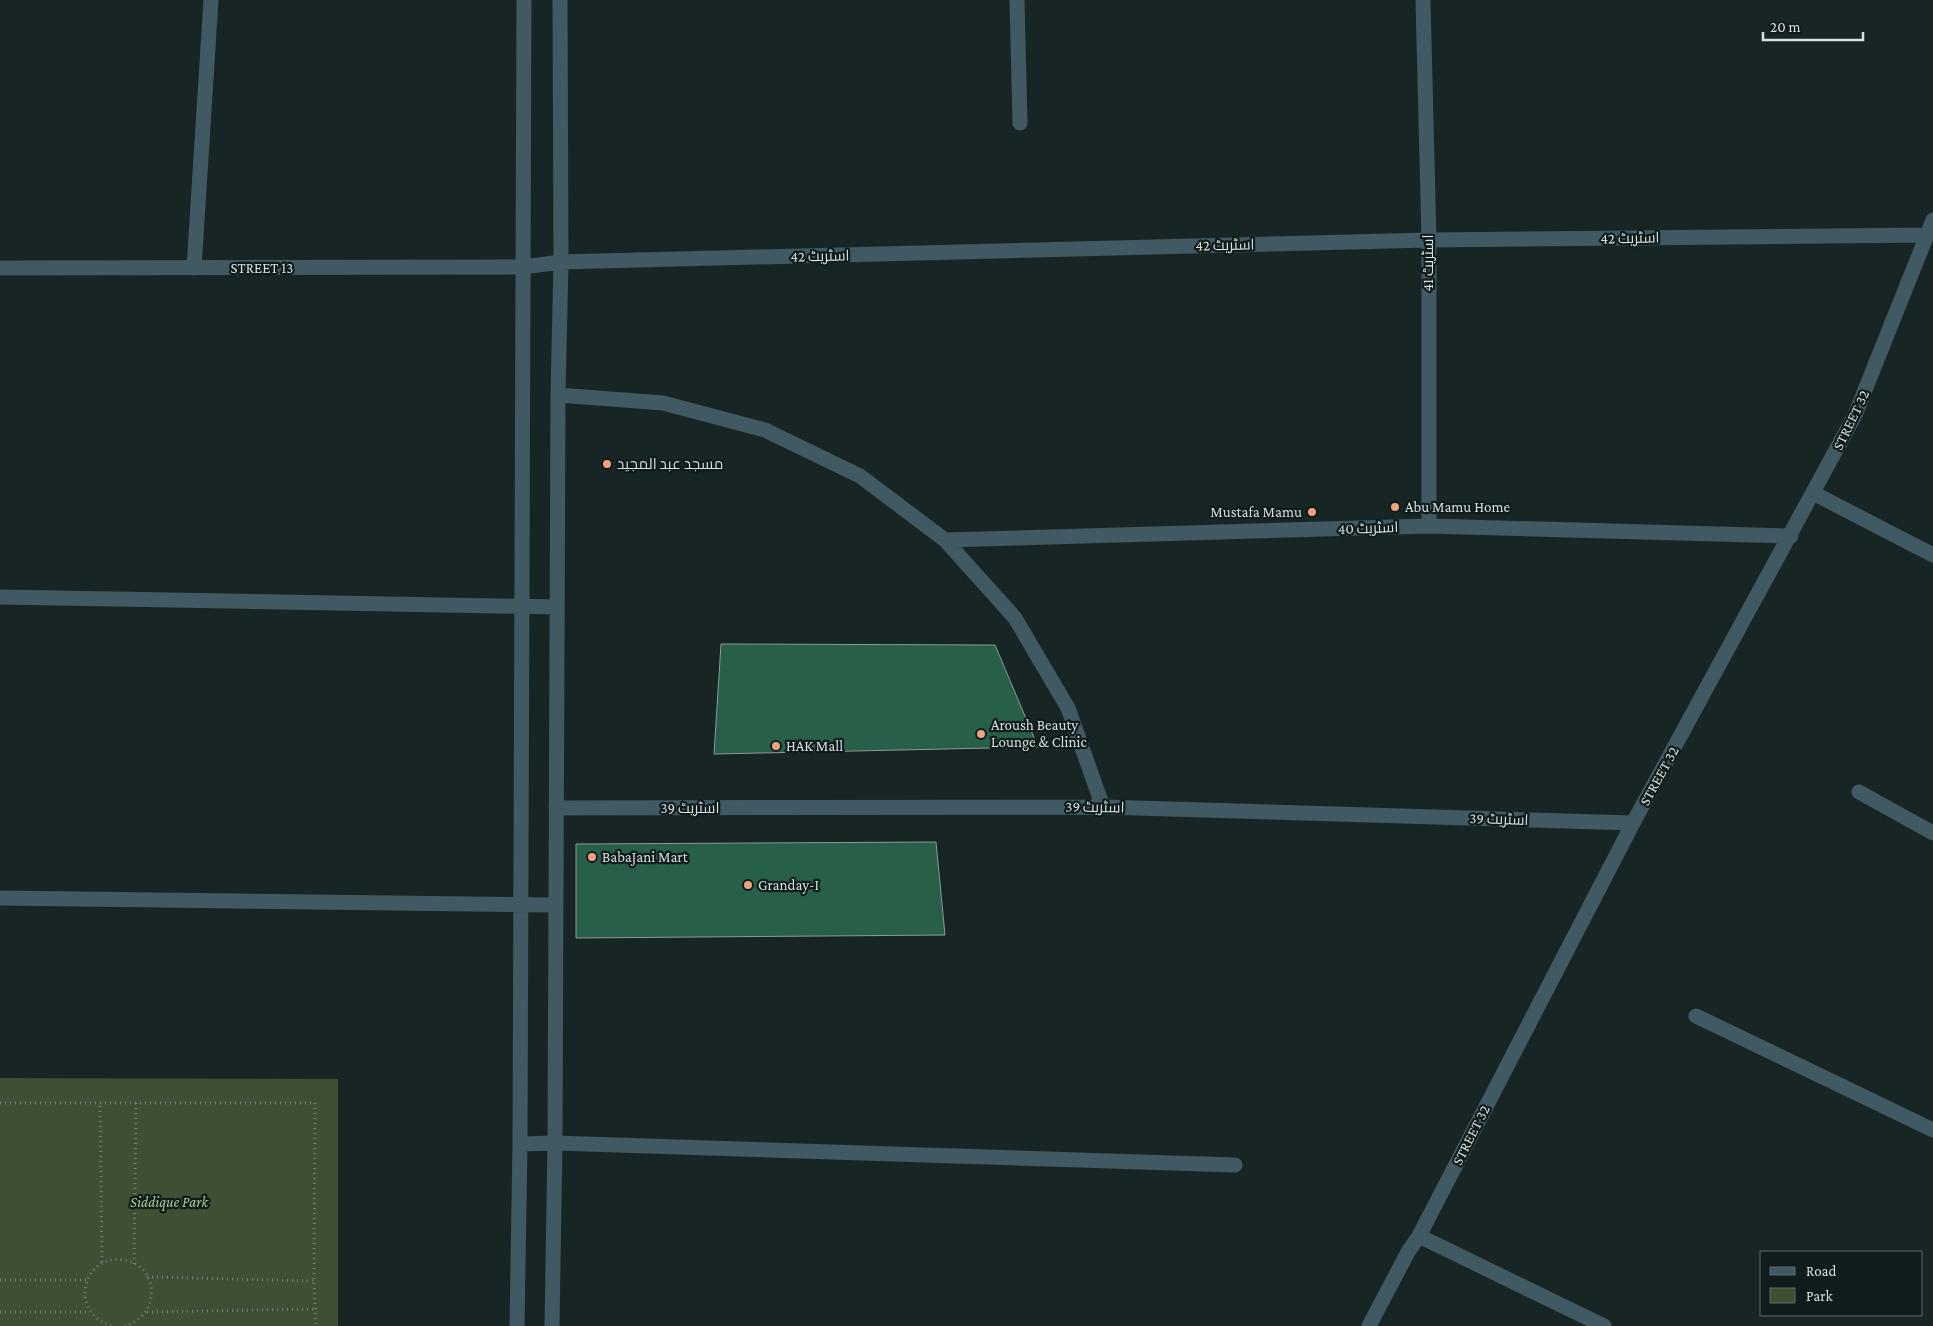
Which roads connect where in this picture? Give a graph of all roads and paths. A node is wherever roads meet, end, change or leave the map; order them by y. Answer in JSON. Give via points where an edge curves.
{"nodes":[{"id":1,"x":211,"y":0,"type":"edge"},
{"id":2,"x":524,"y":0,"type":"edge"},
{"id":3,"x":560,"y":0,"type":"edge"},
{"id":4,"x":1017,"y":0,"type":"edge"},
{"id":5,"x":1423,"y":0,"type":"edge"},
{"id":6,"x":1020,"y":123,"type":"dead end"},
{"id":7,"x":1933,"y":220,"type":"edge"},
{"id":8,"x":1928,"y":235,"type":"junction"},
{"id":9,"x":1428,"y":240,"type":"junction"},
{"id":10,"x":560,"y":262,"type":"junction"},
{"id":11,"x":523,"y":267,"type":"junction"},
{"id":12,"x":0,"y":268,"type":"edge"},
{"id":13,"x":194,"y":268,"type":"junction"},
{"id":14,"x":558,"y":395,"type":"junction"},
{"id":15,"x":1812,"y":493,"type":"junction"},
{"id":16,"x":1429,"y":526,"type":"junction"},
{"id":17,"x":1791,"y":536,"type":"junction"},
{"id":18,"x":945,"y":540,"type":"junction"},
{"id":19,"x":1933,"y":555,"type":"edge"},
{"id":20,"x":0,"y":597,"type":"edge"},
{"id":21,"x":522,"y":606,"type":"junction"},
{"id":22,"x":557,"y":607,"type":"junction"},
{"id":23,"x":1860,"y":792,"type":"dead end"},
{"id":24,"x":1104,"y":807,"type":"junction"},
{"id":25,"x":556,"y":808,"type":"junction"},
{"id":26,"x":1634,"y":823,"type":"junction"},
{"id":27,"x":1933,"y":833,"type":"edge"},
{"id":28,"x":0,"y":898,"type":"edge"},
{"id":29,"x":521,"y":904,"type":"junction"},
{"id":30,"x":555,"y":905,"type":"junction"},
{"id":31,"x":1696,"y":1016,"type":"dead end"},
{"id":32,"x":0,"y":1103,"type":"edge"},
{"id":33,"x":136,"y":1103,"type":"junction"},
{"id":34,"x":100,"y":1106,"type":"dead end"},
{"id":35,"x":1933,"y":1130,"type":"edge"},
{"id":36,"x":555,"y":1143,"type":"junction"},
{"id":37,"x":520,"y":1144,"type":"junction"},
{"id":38,"x":1235,"y":1165,"type":"dead end"},
{"id":39,"x":1419,"y":1236,"type":"junction"},
{"id":40,"x":102,"y":1264,"type":"junction"},
{"id":41,"x":134,"y":1264,"type":"junction"},
{"id":42,"x":148,"y":1277,"type":"junction"},
{"id":43,"x":0,"y":1280,"type":"edge"},
{"id":44,"x":87,"y":1280,"type":"junction"},
{"id":45,"x":314,"y":1281,"type":"junction"},
{"id":46,"x":316,"y":1309,"type":"junction"},
{"id":47,"x":0,"y":1312,"type":"edge"},
{"id":48,"x":90,"y":1312,"type":"junction"},
{"id":49,"x":146,"y":1312,"type":"junction"},
{"id":50,"x":103,"y":1324,"type":"edge"},
{"id":51,"x":132,"y":1325,"type":"edge"},
{"id":52,"x":111,"y":1326,"type":"edge"},
{"id":53,"x":125,"y":1326,"type":"edge"},
{"id":54,"x":316,"y":1326,"type":"edge"},
{"id":55,"x":517,"y":1326,"type":"edge"},
{"id":56,"x":552,"y":1326,"type":"edge"},
{"id":57,"x":1369,"y":1326,"type":"edge"},
{"id":58,"x":1604,"y":1326,"type":"edge"}],
"edges":[{"from":1,"to":13,"type":"street"},
{"from":2,"to":11,"type":"street"},
{"from":3,"to":10,"type":"street"},
{"from":4,"to":6,"type":"street"},
{"from":5,"to":9,"type":"street","name":"اسٹریٹ 41"},
{"from":7,"to":8,"type":"street","name":"STREET 32"},
{"from":8,"to":9,"type":"street","name":"اسٹریٹ 42"},
{"from":8,"to":15,"type":"street","name":"STREET 32","via":[[1855,415]]},
{"from":9,"to":10,"type":"street","name":"اسٹریٹ 42"},
{"from":9,"to":16,"type":"street","name":"اسٹریٹ 41"},
{"from":10,"to":11,"type":"street","name":"اسٹریٹ 42"},
{"from":10,"to":14,"type":"street"},
{"from":11,"to":13,"type":"street","name":"STREET 13"},
{"from":11,"to":21,"type":"street"},
{"from":12,"to":13,"type":"street","name":"STREET 13"},
{"from":14,"to":18,"type":"street","via":[[663,403],[765,430],[860,476]]},
{"from":14,"to":22,"type":"street"},
{"from":15,"to":17,"type":"street","name":"STREET 32"},
{"from":15,"to":19,"type":"street"},
{"from":16,"to":17,"type":"street","name":"اسٹریٹ 40"},
{"from":16,"to":18,"type":"street","name":"اسٹریٹ 40"},
{"from":17,"to":26,"type":"street","name":"STREET 32"},
{"from":18,"to":24,"type":"street","via":[[1015,618],[1068,708]]},
{"from":20,"to":21,"type":"street"},
{"from":21,"to":22,"type":"street"},
{"from":21,"to":29,"type":"street"},
{"from":22,"to":25,"type":"street"},
{"from":23,"to":27,"type":"street"},
{"from":24,"to":25,"type":"street","name":"اسٹریٹ 39"},
{"from":24,"to":26,"type":"street","name":"اسٹریٹ 39"},
{"from":25,"to":30,"type":"street"},
{"from":26,"to":39,"type":"street","name":"STREET 32"},
{"from":28,"to":29,"type":"street"},
{"from":29,"to":30,"type":"street"},
{"from":29,"to":37,"type":"street"},
{"from":30,"to":36,"type":"street"},
{"from":31,"to":35,"type":"street"},
{"from":32,"to":33,"type":"path"},
{"from":33,"to":41,"type":"path"},
{"from":33,"to":45,"type":"path","via":[[315,1104]]},
{"from":34,"to":40,"type":"path"},
{"from":36,"to":37,"type":"street"},
{"from":36,"to":38,"type":"street"},
{"from":36,"to":56,"type":"street"},
{"from":37,"to":55,"type":"street"},
{"from":39,"to":57,"type":"street","name":"STREET 32"},
{"from":39,"to":58,"type":"street"},
{"from":40,"to":41,"type":"path","via":[[112,1260]]},
{"from":40,"to":44,"type":"path"},
{"from":41,"to":42,"type":"path"},
{"from":42,"to":45,"type":"path"},
{"from":42,"to":49,"type":"path","via":[[152,1295]]},
{"from":43,"to":44,"type":"path"},
{"from":44,"to":48,"type":"path","via":[[86,1302]]},
{"from":45,"to":46,"type":"path"},
{"from":46,"to":49,"type":"path"},
{"from":46,"to":54,"type":"path"},
{"from":47,"to":48,"type":"path"},
{"from":48,"to":50,"type":"path"},
{"from":49,"to":51,"type":"path"},
{"from":50,"to":52,"type":"path"},
{"from":51,"to":53,"type":"path"}]}
